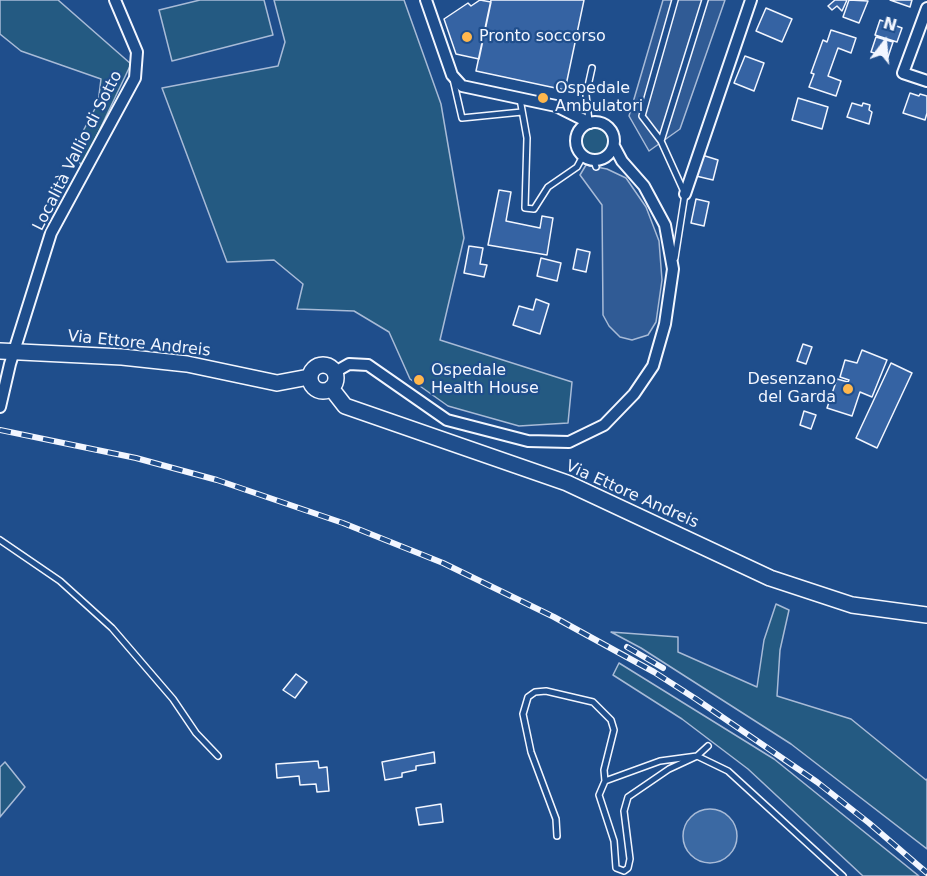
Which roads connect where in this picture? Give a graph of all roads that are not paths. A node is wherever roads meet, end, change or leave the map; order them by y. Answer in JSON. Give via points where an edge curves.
{"nodes":[{"id":1,"x":115,"y":0,"type":"edge"},
{"id":2,"x":426,"y":0,"type":"edge"},
{"id":3,"x":675,"y":0,"type":"edge"},
{"id":4,"x":705,"y":0,"type":"edge"},
{"id":5,"x":751,"y":0,"type":"edge"},
{"id":6,"x":927,"y":8,"type":"edge"},
{"id":7,"x":592,"y":68,"type":"dead end"},
{"id":8,"x":452,"y":75,"type":"junction"},
{"id":9,"x":927,"y":81,"type":"edge"},
{"id":10,"x":520,"y":99,"type":"junction"},
{"id":11,"x":522,"y":112,"type":"junction"},
{"id":12,"x":573,"y":113,"type":"junction"},
{"id":13,"x":590,"y":123,"type":"junction"},
{"id":14,"x":578,"y":132,"type":"junction"},
{"id":15,"x":661,"y":141,"type":"junction"},
{"id":16,"x":614,"y":146,"type":"junction"},
{"id":17,"x":583,"y":156,"type":"junction"},
{"id":18,"x":607,"y":156,"type":"junction"},
{"id":19,"x":622,"y":161,"type":"junction"},
{"id":20,"x":685,"y":194,"type":"junction"},
{"id":21,"x":673,"y":269,"type":"junction"},
{"id":22,"x":7,"y":351,"type":"edge"},
{"id":23,"x":335,"y":372,"type":"junction"},
{"id":24,"x":309,"y":377,"type":"junction"},
{"id":25,"x":332,"y":388,"type":"junction"},
{"id":26,"x":0,"y":407,"type":"edge"},
{"id":27,"x":0,"y":540,"type":"edge"},
{"id":28,"x":927,"y":615,"type":"edge"},
{"id":29,"x":708,"y":746,"type":"dead end"},
{"id":30,"x":218,"y":756,"type":"dead end"},
{"id":31,"x":697,"y":756,"type":"junction"},
{"id":32,"x":605,"y":781,"type":"junction"},
{"id":33,"x":557,"y":836,"type":"dead end"},
{"id":34,"x":843,"y":876,"type":"edge"}],
"edges":[{"from":1,"to":22,"type":"street","name":"Località Vallio di Sotto","via":[[137,52],[135,78],[51,233]]},
{"from":2,"to":8,"type":"street"},
{"from":3,"to":15,"type":"lane","via":[[642,116]]},
{"from":4,"to":15,"type":"lane"},
{"from":5,"to":20,"type":"street"},
{"from":6,"to":9,"type":"street","via":[[903,73]]},
{"from":7,"to":13,"type":"lane","via":[[586,96]]},
{"from":8,"to":10,"type":"street","via":[[462,86]]},
{"from":8,"to":11,"type":"lane","via":[[462,118]]},
{"from":10,"to":11,"type":"lane"},
{"from":10,"to":12,"type":"street"},
{"from":11,"to":17,"type":"lane","via":[[527,138],[525,207],[534,209],[548,187],[580,169]]},
{"from":12,"to":13,"type":"street"},
{"from":12,"to":14,"type":"street"},
{"from":13,"to":14,"type":"street"},
{"from":13,"to":16,"type":"street","via":[[607,126],[614,136]]},
{"from":14,"to":17,"type":"street","via":[[577,148]]},
{"from":15,"to":20,"type":"lane"},
{"from":16,"to":18,"type":"street"},
{"from":16,"to":19,"type":"street"},
{"from":17,"to":18,"type":"street","via":[[595,164]]},
{"from":18,"to":19,"type":"street"},
{"from":19,"to":21,"type":"street","via":[[644,186],[666,225]]},
{"from":20,"to":21,"type":"lane"},
{"from":21,"to":23,"type":"street","via":[[665,324],[653,366],[634,394],[604,425],[569,442],[528,441],[447,420],[368,365],[349,364]]},
{"from":22,"to":24,"type":"street","name":"Via Ettore Andreis","via":[[188,364],[277,383]]},
{"from":22,"to":26,"type":"street","name":"Località Vallio di Sotto"},
{"from":23,"to":24,"type":"street","via":[[318,365]]},
{"from":23,"to":25,"type":"street"},
{"from":24,"to":25,"type":"street","via":[[316,390]]},
{"from":25,"to":28,"type":"street","name":"Via Ettore Andreis","via":[[345,406],[567,483],[770,578],[852,605]]},
{"from":27,"to":30,"type":"lane","via":[[60,581],[112,628]]},
{"from":29,"to":31,"type":"lane"},
{"from":31,"to":32,"type":"lane","via":[[660,761]]},
{"from":31,"to":32,"type":"lane","via":[[669,769],[628,797],[624,811],[630,859],[624,872],[616,868],[614,841],[599,795]]},
{"from":31,"to":34,"type":"lane","via":[[728,771]]},
{"from":32,"to":33,"type":"lane","via":[[614,730],[611,720],[593,702],[546,691],[528,697],[523,714],[531,752],[556,819]]}]}
